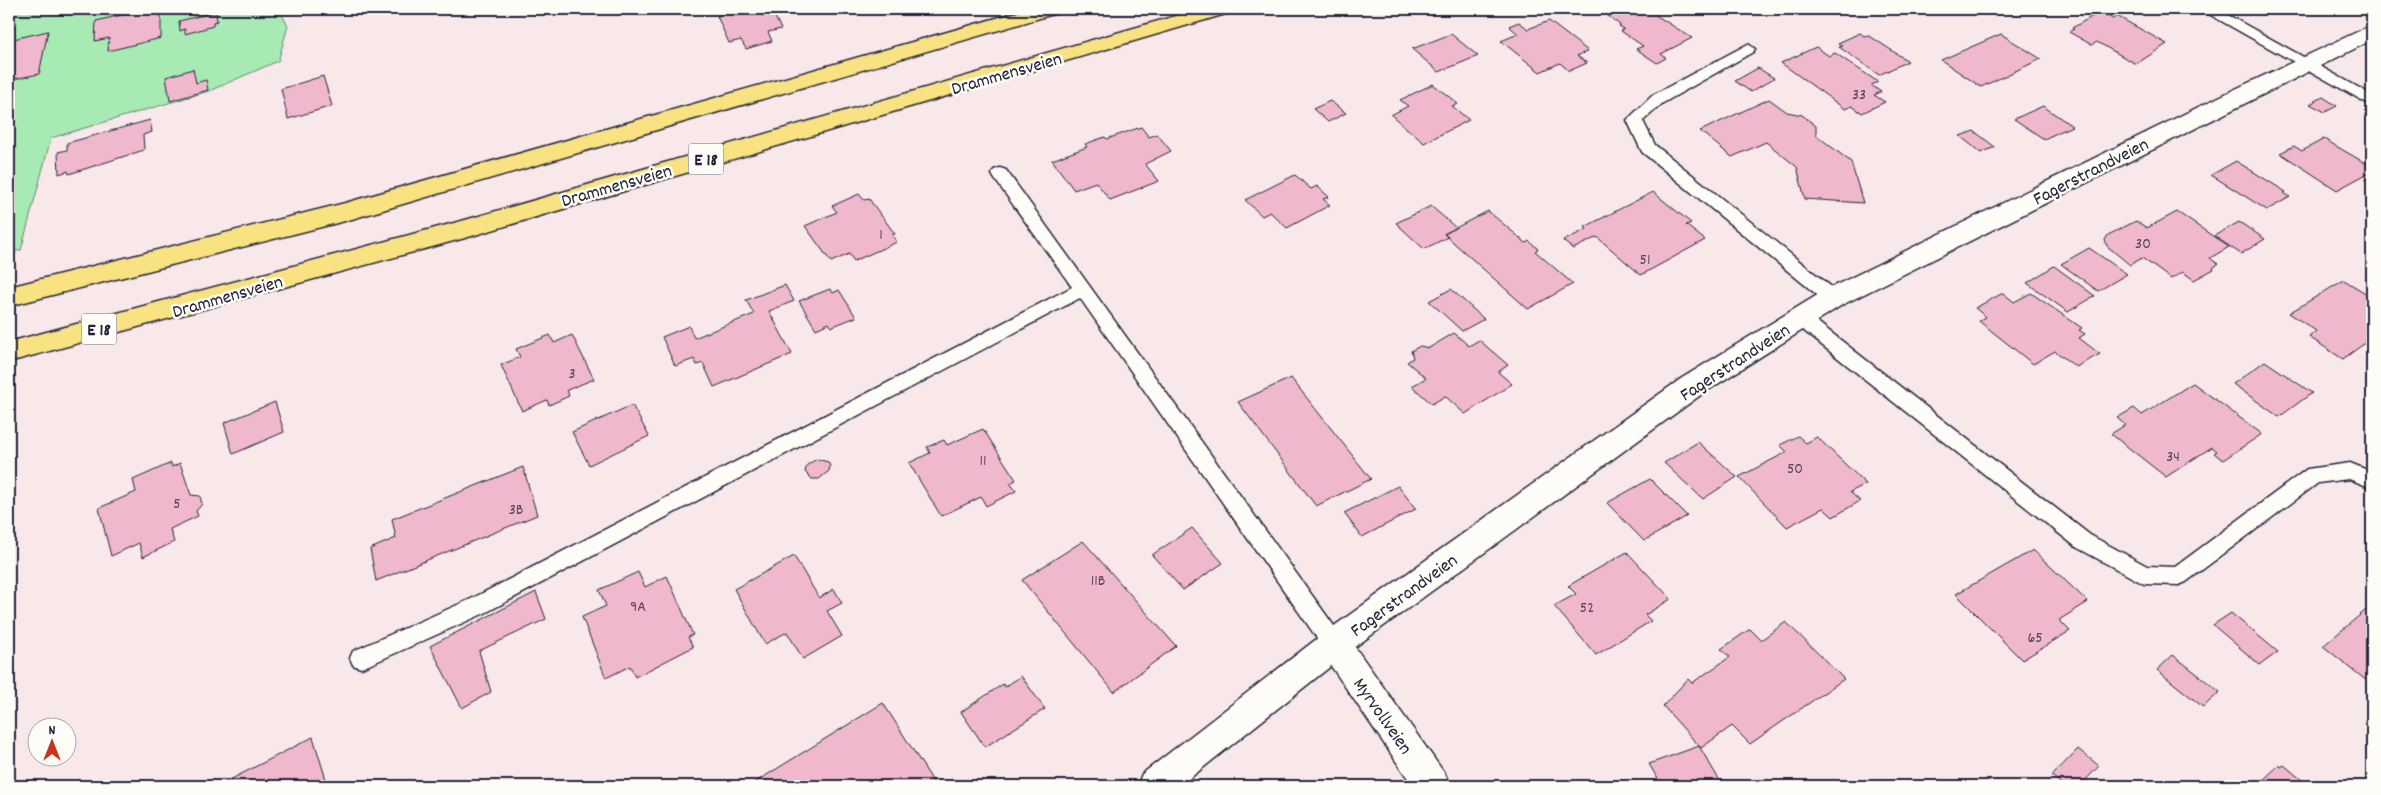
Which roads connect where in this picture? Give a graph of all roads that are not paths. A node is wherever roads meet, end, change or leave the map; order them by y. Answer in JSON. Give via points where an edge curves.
{"nodes":[{"id":1,"x":1050,"y":9,"type":"edge"},
{"id":2,"x":1222,"y":9,"type":"edge"},
{"id":3,"x":2208,"y":9,"type":"edge"},
{"id":4,"x":2372,"y":32,"type":"edge"},
{"id":5,"x":1748,"y":50,"type":"dead end"},
{"id":6,"x":2307,"y":64,"type":"junction"},
{"id":7,"x":2372,"y":101,"type":"edge"},
{"id":8,"x":1000,"y":174,"type":"dead end"},
{"id":9,"x":1083,"y":289,"type":"junction"},
{"id":10,"x":9,"y":297,"type":"edge"},
{"id":11,"x":1833,"y":298,"type":"junction"},
{"id":12,"x":1800,"y":318,"type":"junction"},
{"id":13,"x":9,"y":352,"type":"edge"},
{"id":14,"x":2372,"y":480,"type":"edge"},
{"id":15,"x":1334,"y":644,"type":"junction"},
{"id":16,"x":361,"y":658,"type":"dead end"},
{"id":17,"x":1154,"y":786,"type":"edge"},
{"id":18,"x":1433,"y":786,"type":"edge"}],
"edges":[{"from":1,"to":10,"type":"highway","number":"E 18","via":[[355,209]]},
{"from":2,"to":13,"type":"highway","name":"Drammensveien","number":"E 18","via":[[208,300]]},
{"from":3,"to":6,"type":"lane"},
{"from":4,"to":6,"type":"street","name":"Fagerstrandveien"},
{"from":5,"to":11,"type":"lane","via":[[1658,99],[1635,120],[1648,148]]},
{"from":6,"to":7,"type":"lane"},
{"from":6,"to":11,"type":"street","name":"Fagerstrandveien"},
{"from":8,"to":9,"type":"lane"},
{"from":9,"to":15,"type":"lane"},
{"from":9,"to":16,"type":"lane","via":[[478,606]]},
{"from":11,"to":12,"type":"street","name":"Fagerstrandveien"},
{"from":12,"to":14,"type":"lane","via":[[2083,541],[2144,575],[2180,576],[2314,475],[2350,471]]},
{"from":12,"to":15,"type":"street","name":"Fagerstrandveien","via":[[1692,386]]},
{"from":15,"to":17,"type":"street","name":"Fagerstrandveien"},
{"from":15,"to":18,"type":"street","name":"Myrvollveien"}]}
